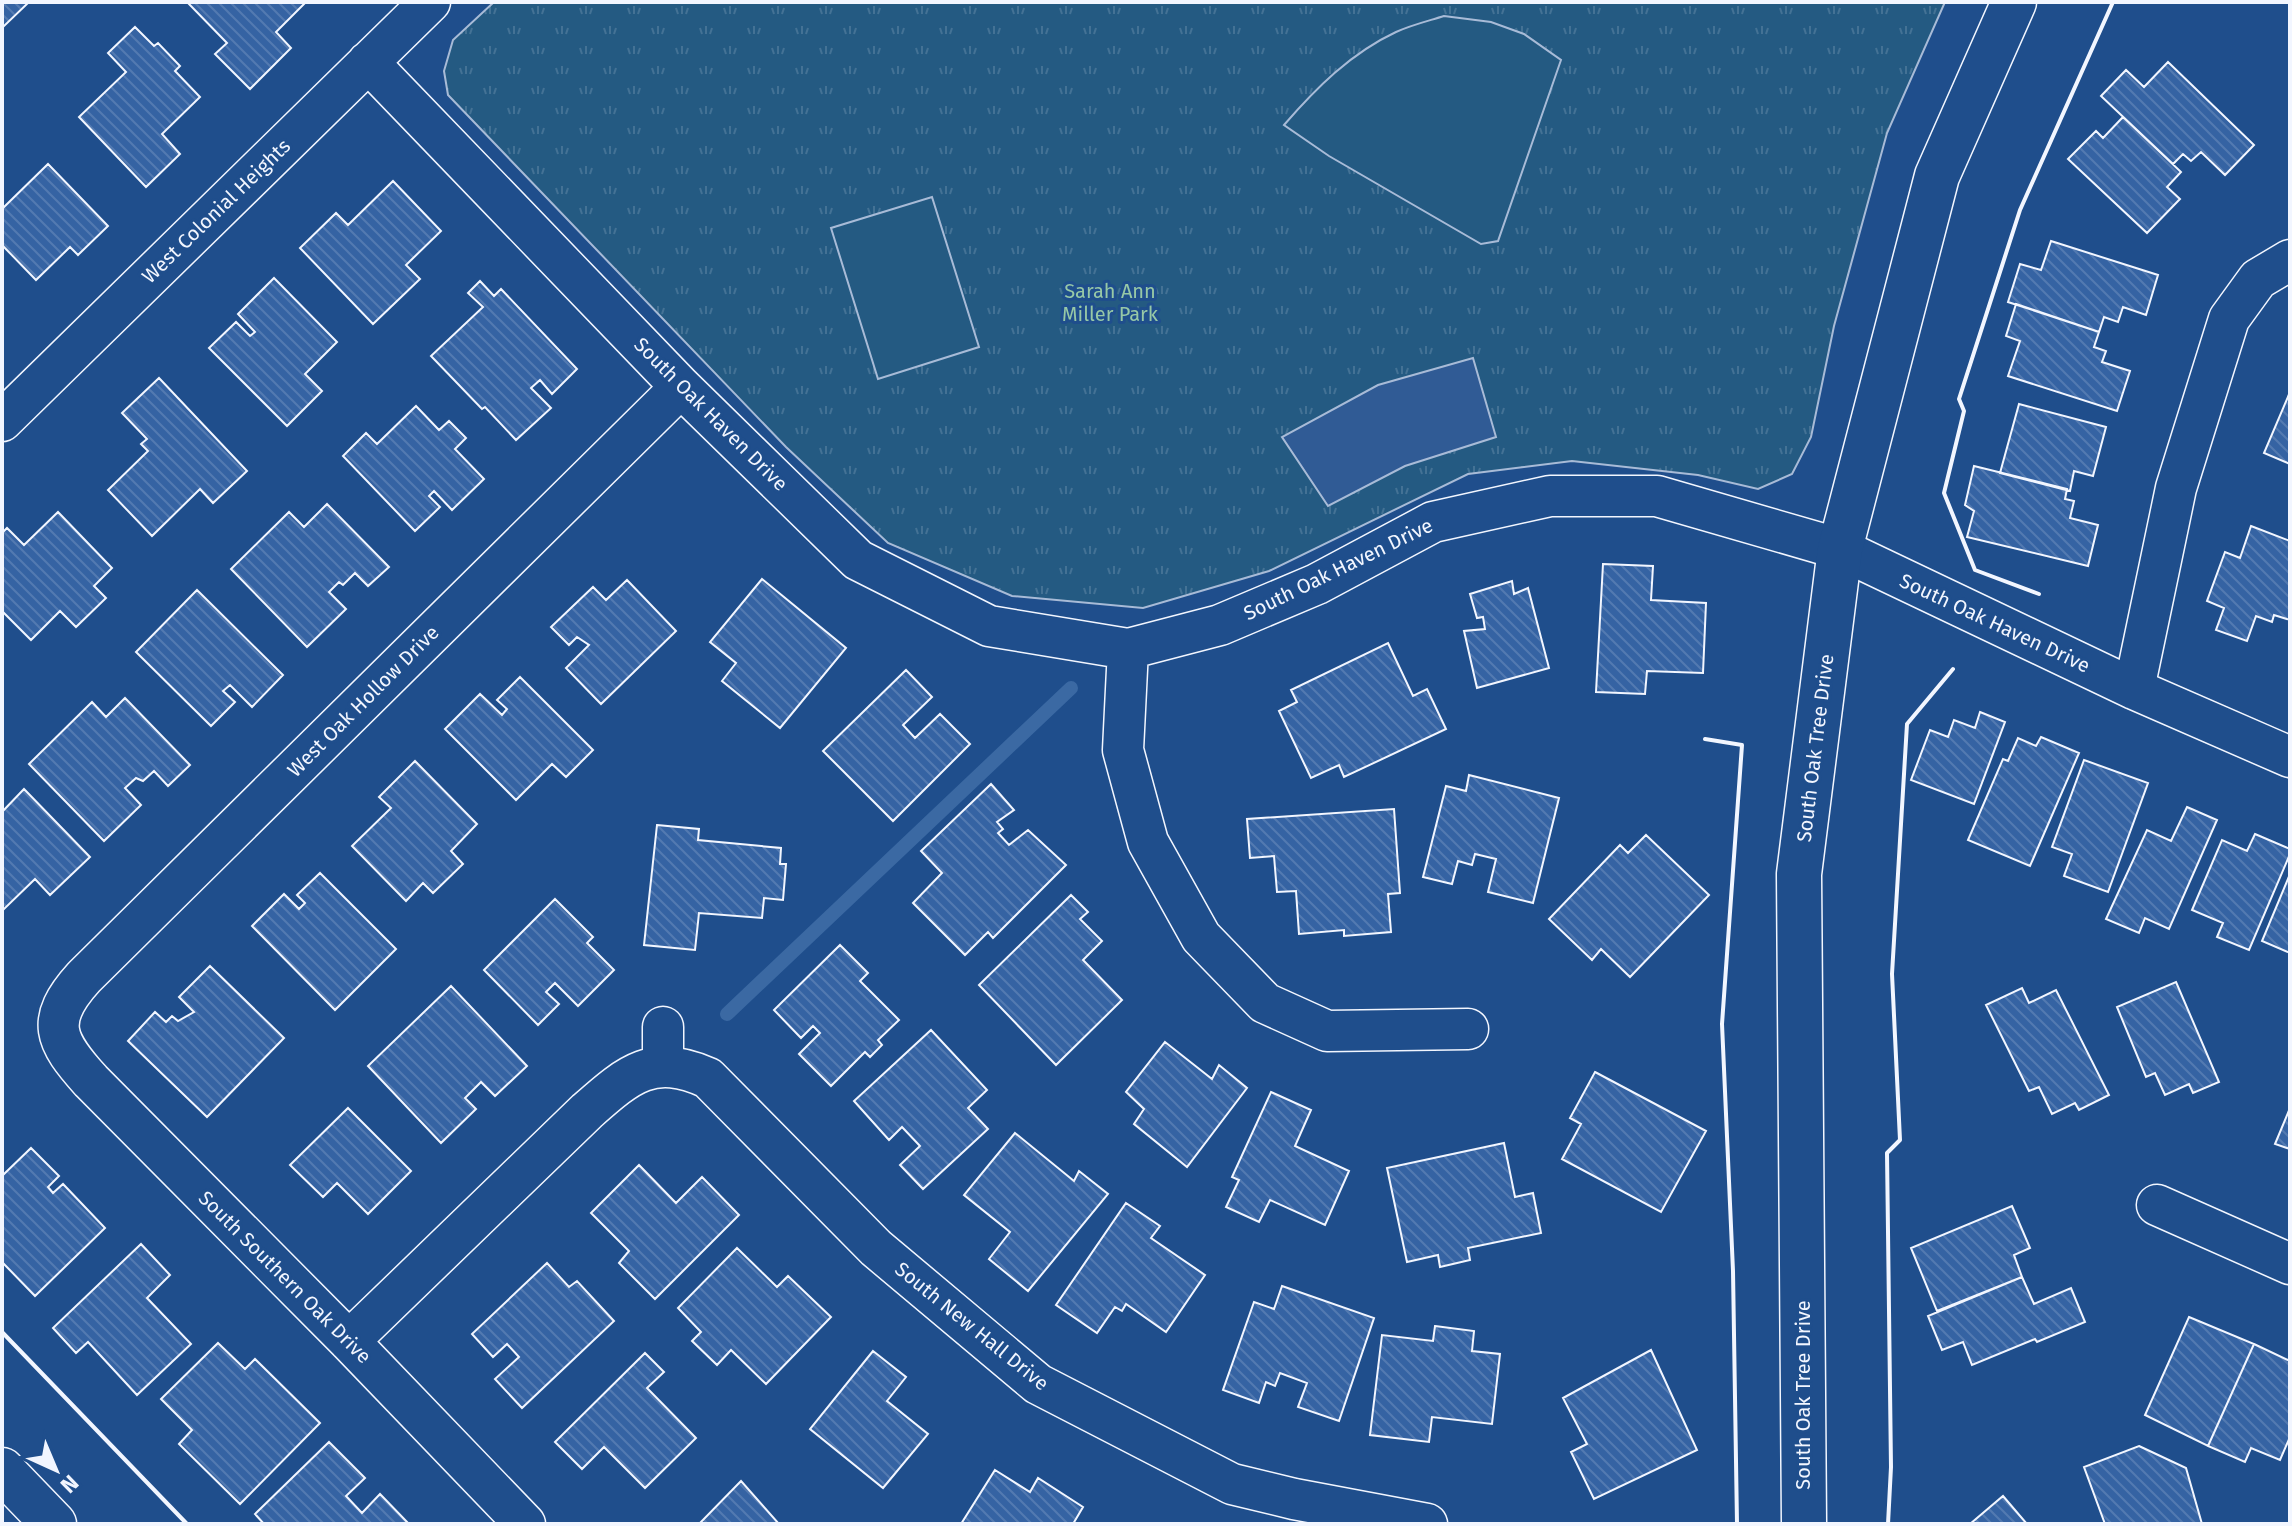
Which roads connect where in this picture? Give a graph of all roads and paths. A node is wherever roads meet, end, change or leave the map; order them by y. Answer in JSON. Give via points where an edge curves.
{"nodes":[{"id":1,"x":430,"y":2,"type":"edge"},
{"id":2,"x":2014,"y":2,"type":"edge"},
{"id":3,"x":368,"y":62,"type":"junction"},
{"id":4,"x":2272,"y":257,"type":"edge"},
{"id":5,"x":681,"y":387,"type":"junction"},
{"id":6,"x":2,"y":421,"type":"edge"},
{"id":7,"x":1840,"y":549,"type":"junction"},
{"id":8,"x":1128,"y":649,"type":"junction"},
{"id":9,"x":2134,"y":689,"type":"junction"},
{"id":10,"x":2290,"y":757,"type":"edge"},
{"id":11,"x":43,"y":1026,"type":"joint"},
{"id":12,"x":663,"y":1027,"type":"dead end"},
{"id":13,"x":1468,"y":1029,"type":"dead end"},
{"id":14,"x":663,"y":1067,"type":"junction"},
{"id":15,"x":2157,"y":1205,"type":"dead end"},
{"id":16,"x":2290,"y":1264,"type":"edge"},
{"id":17,"x":349,"y":1341,"type":"junction"},
{"id":18,"x":2,"y":1470,"type":"edge"},
{"id":19,"x":54,"y":1524,"type":"edge"},
{"id":20,"x":525,"y":1524,"type":"edge"},
{"id":21,"x":1427,"y":1524,"type":"edge"},
{"id":22,"x":1804,"y":1524,"type":"edge"}],
"edges":[{"from":1,"to":3,"type":"street","name":"West Colonial Heights"},
{"from":2,"to":7,"type":"street","name":"South Oak Tree Drive","via":[[1937,176]]},
{"from":3,"to":5,"type":"street","name":"South Oak Haven Drive"},
{"from":3,"to":6,"type":"street","name":"West Colonial Heights"},
{"from":4,"to":9,"type":"street","via":[[2229,319],[2176,488]]},
{"from":5,"to":8,"type":"street","name":"South Oak Haven Drive","via":[[858,560],[989,626]]},
{"from":5,"to":11,"type":"street","name":"West Oak Hollow Drive","via":[[84,977]]},
{"from":7,"to":8,"type":"street","name":"South Oak Haven Drive","via":[[1657,496],[1550,496],[1433,522],[1317,584],[1220,625]]},
{"from":7,"to":9,"type":"street","name":"South Oak Haven Drive"},
{"from":7,"to":22,"type":"street","name":"South Oak Tree Drive","via":[[1799,874]]},
{"from":8,"to":13,"type":"street","via":[[1123,750],[1148,842],[1201,937],[1265,1003],[1327,1031]]},
{"from":9,"to":10,"type":"street","name":"South Oak Haven Drive"},
{"from":11,"to":17,"type":"street","name":"South Southern Oak Drive"},
{"from":12,"to":14,"type":"street"},
{"from":14,"to":17,"type":"street","via":[[643,1069],[587,1111]]},
{"from":14,"to":21,"type":"street","name":"South New Hall Drive","via":[[708,1078],[876,1248],[1038,1384],[1232,1484]]},
{"from":15,"to":16,"type":"street"},
{"from":17,"to":20,"type":"street","name":"South Southern Oak Drive"},
{"from":18,"to":19,"type":"street"}]}
